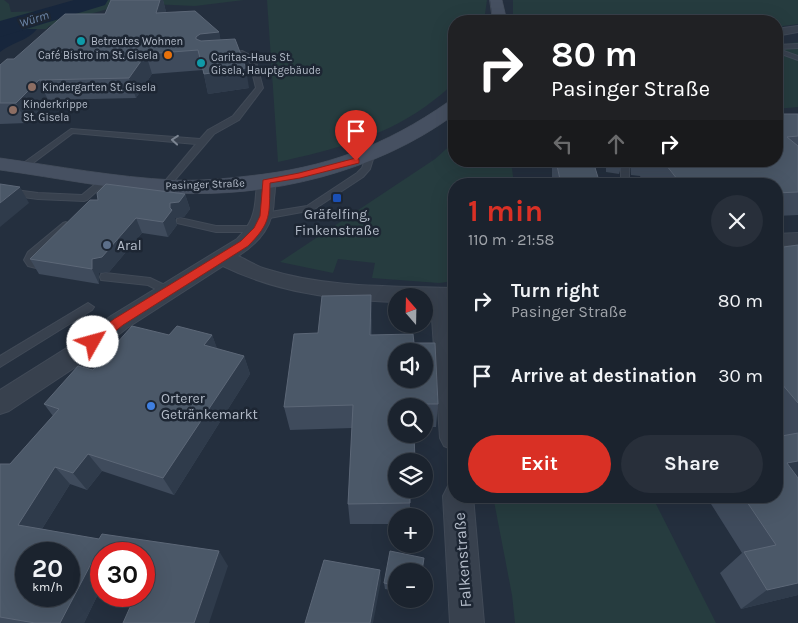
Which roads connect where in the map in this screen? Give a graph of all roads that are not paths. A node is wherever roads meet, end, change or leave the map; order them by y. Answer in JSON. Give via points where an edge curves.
{"nodes":[{"id":1,"x":496,"y":0,"type":"edge"},
{"id":2,"x":499,"y":15,"type":"edge"},
{"id":3,"x":798,"y":29,"type":"edge"},
{"id":4,"x":783,"y":31,"type":"edge"},
{"id":5,"x":798,"y":46,"type":"edge"},
{"id":6,"x":783,"y":47,"type":"edge"},
{"id":7,"x":798,"y":50,"type":"edge"},
{"id":8,"x":784,"y":52,"type":"joint"},
{"id":9,"x":215,"y":55,"type":"edge"},
{"id":10,"x":798,"y":58,"type":"edge"},
{"id":11,"x":448,"y":110,"type":"edge"},
{"id":12,"x":202,"y":142,"type":"junction"},
{"id":13,"x":370,"y":156,"type":"junction"},
{"id":14,"x":0,"y":164,"type":"edge"},
{"id":15,"x":22,"y":166,"type":"junction"},
{"id":16,"x":105,"y":179,"type":"junction"},
{"id":17,"x":171,"y":179,"type":"junction"},
{"id":18,"x":266,"y":182,"type":"junction"},
{"id":19,"x":0,"y":190,"type":"edge"},
{"id":20,"x":74,"y":218,"type":"edge"},
{"id":21,"x":180,"y":221,"type":"dead end"},
{"id":22,"x":262,"y":223,"type":"junction"},
{"id":23,"x":798,"y":239,"type":"edge"},
{"id":24,"x":783,"y":240,"type":"edge"},
{"id":25,"x":223,"y":257,"type":"junction"},
{"id":26,"x":40,"y":266,"type":"edge"},
{"id":27,"x":105,"y":277,"type":"dead end"},
{"id":28,"x":167,"y":291,"type":"junction"},
{"id":29,"x":448,"y":296,"type":"edge"},
{"id":30,"x":88,"y":307,"type":"dead end"},
{"id":31,"x":0,"y":362,"type":"edge"},
{"id":32,"x":0,"y":403,"type":"edge"},
{"id":33,"x":458,"y":503,"type":"edge"},
{"id":34,"x":467,"y":623,"type":"edge"}],
"edges":[{"from":1,"to":2,"type":"main road"},
{"from":3,"to":4,"type":"street"},
{"from":5,"to":6,"type":"lane"},
{"from":7,"to":8,"type":"lane"},
{"from":8,"to":10,"type":"lane"},
{"from":9,"to":12,"type":"lane","via":[[242,53],[252,58],[260,88],[236,118],[211,132]]},
{"from":11,"to":13,"type":"main road","name":"Pasinger Straße","via":[[407,138]]},
{"from":12,"to":15,"type":"lane","one_way":true,"via":[[71,131]]},
{"from":12,"to":17,"type":"lane"},
{"from":13,"to":18,"type":"main road","name":"Pasinger Straße","via":[[343,166]]},
{"from":13,"to":22,"type":"lane","via":[[366,169],[360,175],[310,208]]},
{"from":14,"to":15,"type":"main road","name":"Pasinger Straße"},
{"from":15,"to":16,"type":"main road","name":"Pasinger Straße"},
{"from":16,"to":17,"type":"main road","name":"Pasinger Straße"},
{"from":16,"to":19,"type":"lane","via":[[86,202]]},
{"from":17,"to":18,"type":"main road","name":"Pasinger Straße"},
{"from":18,"to":22,"type":"street"},
{"from":20,"to":26,"type":"lane","via":[[32,254],[29,260]]},
{"from":21,"to":22,"type":"lane","via":[[216,229]]},
{"from":22,"to":25,"type":"street","via":[[244,243]]},
{"from":23,"to":24,"type":"street"},
{"from":25,"to":28,"type":"street"},
{"from":25,"to":29,"type":"street","via":[[257,274],[298,285],[363,293]]},
{"from":27,"to":28,"type":"lane","via":[[150,282]]},
{"from":28,"to":32,"type":"street","via":[[118,322],[81,352]]},
{"from":30,"to":31,"type":"lane"},
{"from":33,"to":34,"type":"street","name":"Falkenstraße"}]}
